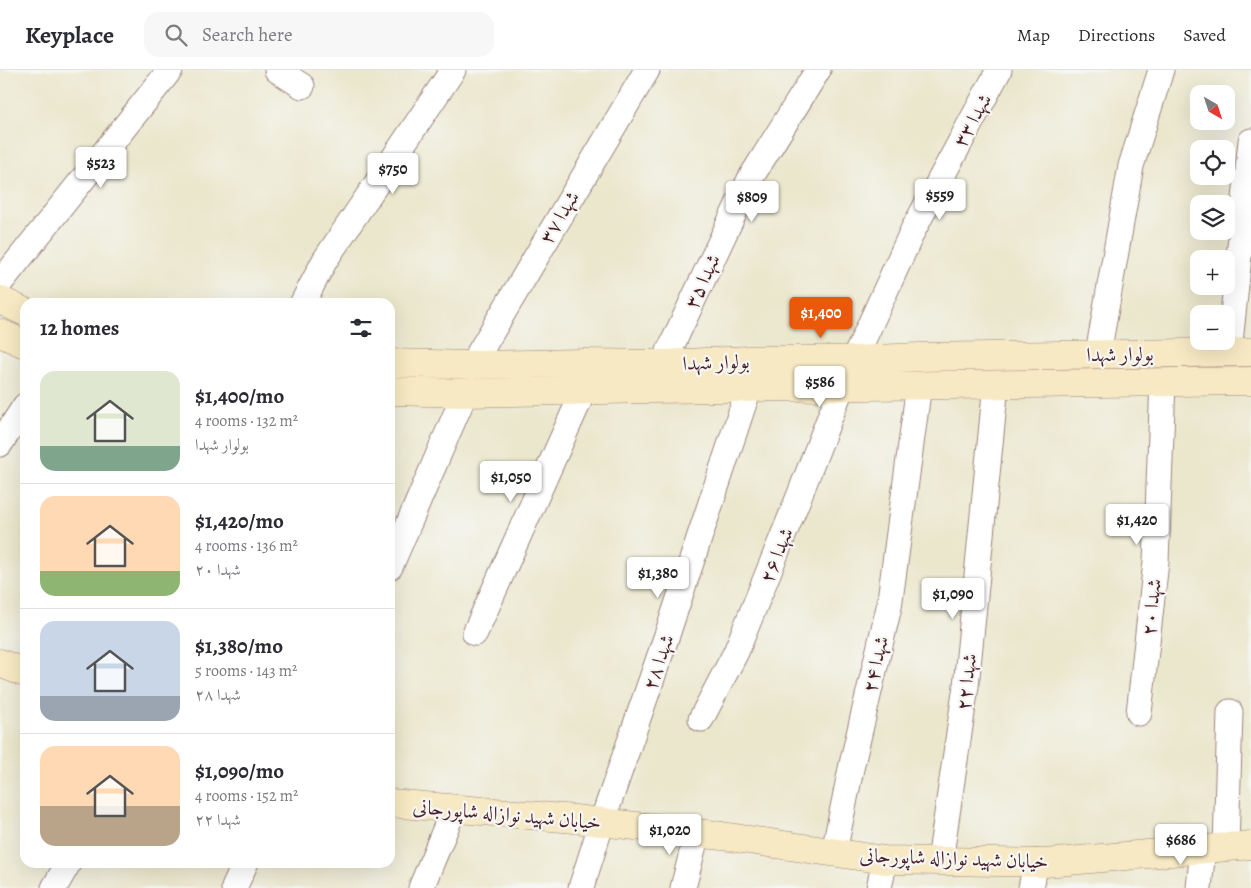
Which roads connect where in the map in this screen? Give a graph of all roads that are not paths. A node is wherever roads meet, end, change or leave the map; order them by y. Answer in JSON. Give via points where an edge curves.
{"nodes":[{"id":1,"x":170,"y":70,"type":"edge"},
{"id":2,"x":277,"y":70,"type":"edge"},
{"id":3,"x":453,"y":70,"type":"edge"},
{"id":4,"x":647,"y":70,"type":"edge"},
{"id":5,"x":818,"y":70,"type":"edge"},
{"id":6,"x":999,"y":70,"type":"edge"},
{"id":7,"x":1161,"y":70,"type":"edge"},
{"id":8,"x":302,"y":86,"type":"dead end"},
{"id":9,"x":1251,"y":140,"type":"edge"},
{"id":10,"x":0,"y":282,"type":"edge"},
{"id":11,"x":305,"y":298,"type":"edge"},
{"id":12,"x":0,"y":300,"type":"edge"},
{"id":13,"x":20,"y":310,"type":"edge"},
{"id":14,"x":0,"y":333,"type":"edge"},
{"id":15,"x":20,"y":342,"type":"edge"},
{"id":16,"x":1240,"y":352,"type":"edge"},
{"id":17,"x":1098,"y":354,"type":"junction"},
{"id":18,"x":854,"y":360,"type":"junction"},
{"id":19,"x":395,"y":363,"type":"edge"},
{"id":20,"x":663,"y":364,"type":"junction"},
{"id":21,"x":472,"y":365,"type":"junction"},
{"id":22,"x":1251,"y":381,"type":"edge"},
{"id":23,"x":1163,"y":382,"type":"junction"},
{"id":24,"x":996,"y":384,"type":"junction"},
{"id":25,"x":919,"y":385,"type":"junction"},
{"id":26,"x":842,"y":386,"type":"junction"},
{"id":27,"x":749,"y":388,"type":"junction"},
{"id":28,"x":395,"y":390,"type":"edge"},
{"id":29,"x":584,"y":390,"type":"junction"},
{"id":30,"x":465,"y":393,"type":"junction"},
{"id":31,"x":20,"y":414,"type":"edge"},
{"id":32,"x":0,"y":444,"type":"edge"},
{"id":33,"x":395,"y":555,"type":"edge"},
{"id":34,"x":475,"y":633,"type":"dead end"},
{"id":35,"x":0,"y":663,"type":"edge"},
{"id":36,"x":20,"y":671,"type":"edge"},
{"id":37,"x":1230,"y":712,"type":"dead end"},
{"id":38,"x":1140,"y":713,"type":"dead end"},
{"id":39,"x":701,"y":719,"type":"dead end"},
{"id":40,"x":395,"y":803,"type":"edge"},
{"id":41,"x":454,"y":808,"type":"junction"},
{"id":42,"x":602,"y":822,"type":"junction"},
{"id":43,"x":697,"y":833,"type":"junction"},
{"id":44,"x":1227,"y":847,"type":"edge"},
{"id":45,"x":834,"y":852,"type":"junction"},
{"id":46,"x":885,"y":860,"type":"junction"},
{"id":47,"x":940,"y":861,"type":"junction"},
{"id":48,"x":66,"y":868,"type":"edge"},
{"id":49,"x":243,"y":868,"type":"edge"},
{"id":50,"x":1034,"y":875,"type":"edge"},
{"id":51,"x":54,"y":888,"type":"edge"},
{"id":52,"x":234,"y":888,"type":"edge"},
{"id":53,"x":421,"y":888,"type":"edge"},
{"id":54,"x":581,"y":888,"type":"edge"},
{"id":55,"x":683,"y":888,"type":"edge"},
{"id":56,"x":879,"y":888,"type":"edge"},
{"id":57,"x":1199,"y":888,"type":"edge"}],
"edges":[{"from":1,"to":10,"type":"street"},
{"from":2,"to":8,"type":"street"},
{"from":3,"to":11,"type":"street","via":[[325,260]]},
{"from":4,"to":21,"type":"street","name":"شهدا ۳۷"},
{"from":5,"to":20,"type":"street","name":"شهدا ۳۵","via":[[750,179]]},
{"from":6,"to":18,"type":"street","name":"شهدا ۳۳","via":[[913,230]]},
{"from":7,"to":17,"type":"street","via":[[1130,166]]},
{"from":9,"to":16,"type":"street"},
{"from":12,"to":13,"type":"main road"},
{"from":14,"to":15,"type":"main road"},
{"from":16,"to":17,"type":"main road","name":"بولوار شهدا"},
{"from":17,"to":18,"type":"main road","name":"بولوار شهدا"},
{"from":18,"to":20,"type":"main road","name":"بولوار شهدا"},
{"from":19,"to":21,"type":"main road","name":"بولوار شهدا"},
{"from":20,"to":21,"type":"main road","name":"بولوار شهدا"},
{"from":22,"to":23,"type":"main road","name":"بولوار شهدا"},
{"from":23,"to":24,"type":"main road","name":"بولوار شهدا"},
{"from":23,"to":38,"type":"street","name":"شهدا ۲۰","via":[[1156,562]]},
{"from":24,"to":25,"type":"main road","name":"بولوار شهدا"},
{"from":24,"to":47,"type":"street","name":"شهدا ۲۲","via":[[966,686]]},
{"from":25,"to":26,"type":"main road","name":"بولوار شهدا"},
{"from":25,"to":45,"type":"street","name":"شهدا ۲۴","via":[[888,607]]},
{"from":26,"to":27,"type":"main road","name":"بولوار شهدا"},
{"from":26,"to":39,"type":"street","name":"شهدا ۲۶","via":[[736,652]]},
{"from":27,"to":29,"type":"main road","name":"بولوار شهدا"},
{"from":27,"to":42,"type":"street","name":"شهدا ۲۸"},
{"from":28,"to":30,"type":"main road","name":"بولوار شهدا"},
{"from":29,"to":30,"type":"main road","name":"بولوار شهدا"},
{"from":29,"to":34,"type":"street"},
{"from":30,"to":33,"type":"street"},
{"from":31,"to":32,"type":"street"},
{"from":35,"to":36,"type":"main road"},
{"from":37,"to":44,"type":"street"},
{"from":40,"to":41,"type":"main road","name":"خیابان شهید نوازاله شاپورجانی"},
{"from":41,"to":42,"type":"main road","name":"خیابان شهید نوازاله شاپورجانی"},
{"from":41,"to":53,"type":"street"},
{"from":42,"to":43,"type":"main road","name":"خیابان شهید نوازاله شاپورجانی"},
{"from":42,"to":54,"type":"street","name":"شهدا ۲۸"},
{"from":43,"to":45,"type":"main road","name":"خیابان شهید نوازاله شاپورجانی"},
{"from":43,"to":55,"type":"street"},
{"from":44,"to":50,"type":"main road","name":"خیابان شهید نوازاله شاپورجانی"},
{"from":44,"to":57,"type":"street"},
{"from":45,"to":46,"type":"main road","name":"خیابان شهید نوازاله شاپورجانی"},
{"from":46,"to":47,"type":"main road","name":"خیابان شهید نوازاله شاپورجانی"},
{"from":46,"to":56,"type":"street"},
{"from":47,"to":50,"type":"main road","name":"خیابان شهید نوازاله شاپورجانی"},
{"from":48,"to":51,"type":"street"},
{"from":49,"to":52,"type":"street"}]}
